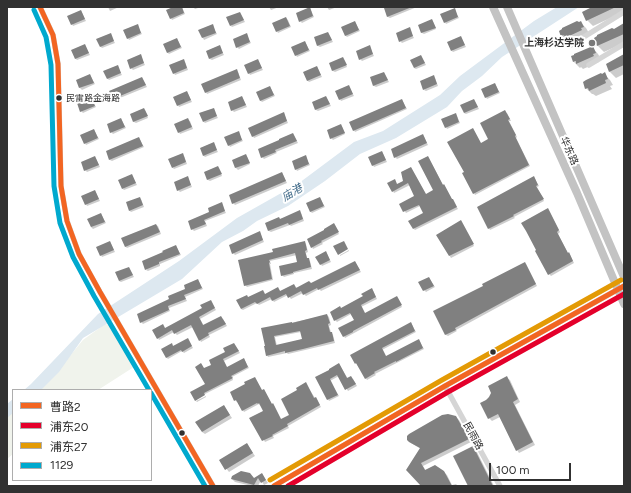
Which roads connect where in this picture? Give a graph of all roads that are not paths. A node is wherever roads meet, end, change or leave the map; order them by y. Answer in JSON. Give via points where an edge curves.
{"nodes":[{"id":1,"x":40,"y":7,"type":"edge"},
{"id":2,"x":493,"y":7,"type":"edge"},
{"id":3,"x":507,"y":7,"type":"edge"},
{"id":4,"x":624,"y":12,"type":"edge"},
{"id":5,"x":624,"y":44,"type":"edge"},
{"id":6,"x":571,"y":45,"type":"dead end"},
{"id":7,"x":589,"y":65,"type":"dead end"},
{"id":8,"x":624,"y":277,"type":"edge"},
{"id":9,"x":621,"y":288,"type":"edge"},
{"id":10,"x":624,"y":304,"type":"edge"},
{"id":11,"x":445,"y":386,"type":"junction"},
{"id":12,"x":213,"y":486,"type":"edge"},
{"id":13,"x":274,"y":486,"type":"edge"},
{"id":14,"x":500,"y":486,"type":"edge"}],
"edges":[{"from":1,"to":12,"type":"street","via":[[53,35],[58,64],[61,186],[67,221],[79,254]]},
{"from":2,"to":9,"type":"highway","name":"华东路"},
{"from":3,"to":8,"type":"highway","name":"华东路"},
{"from":4,"to":6,"type":"street"},
{"from":5,"to":7,"type":"street"},
{"from":9,"to":10,"type":"highway","name":"华东路"},
{"from":9,"to":11,"type":"street"},
{"from":11,"to":13,"type":"street"},
{"from":11,"to":14,"type":"street","name":"民雨路"}]}
